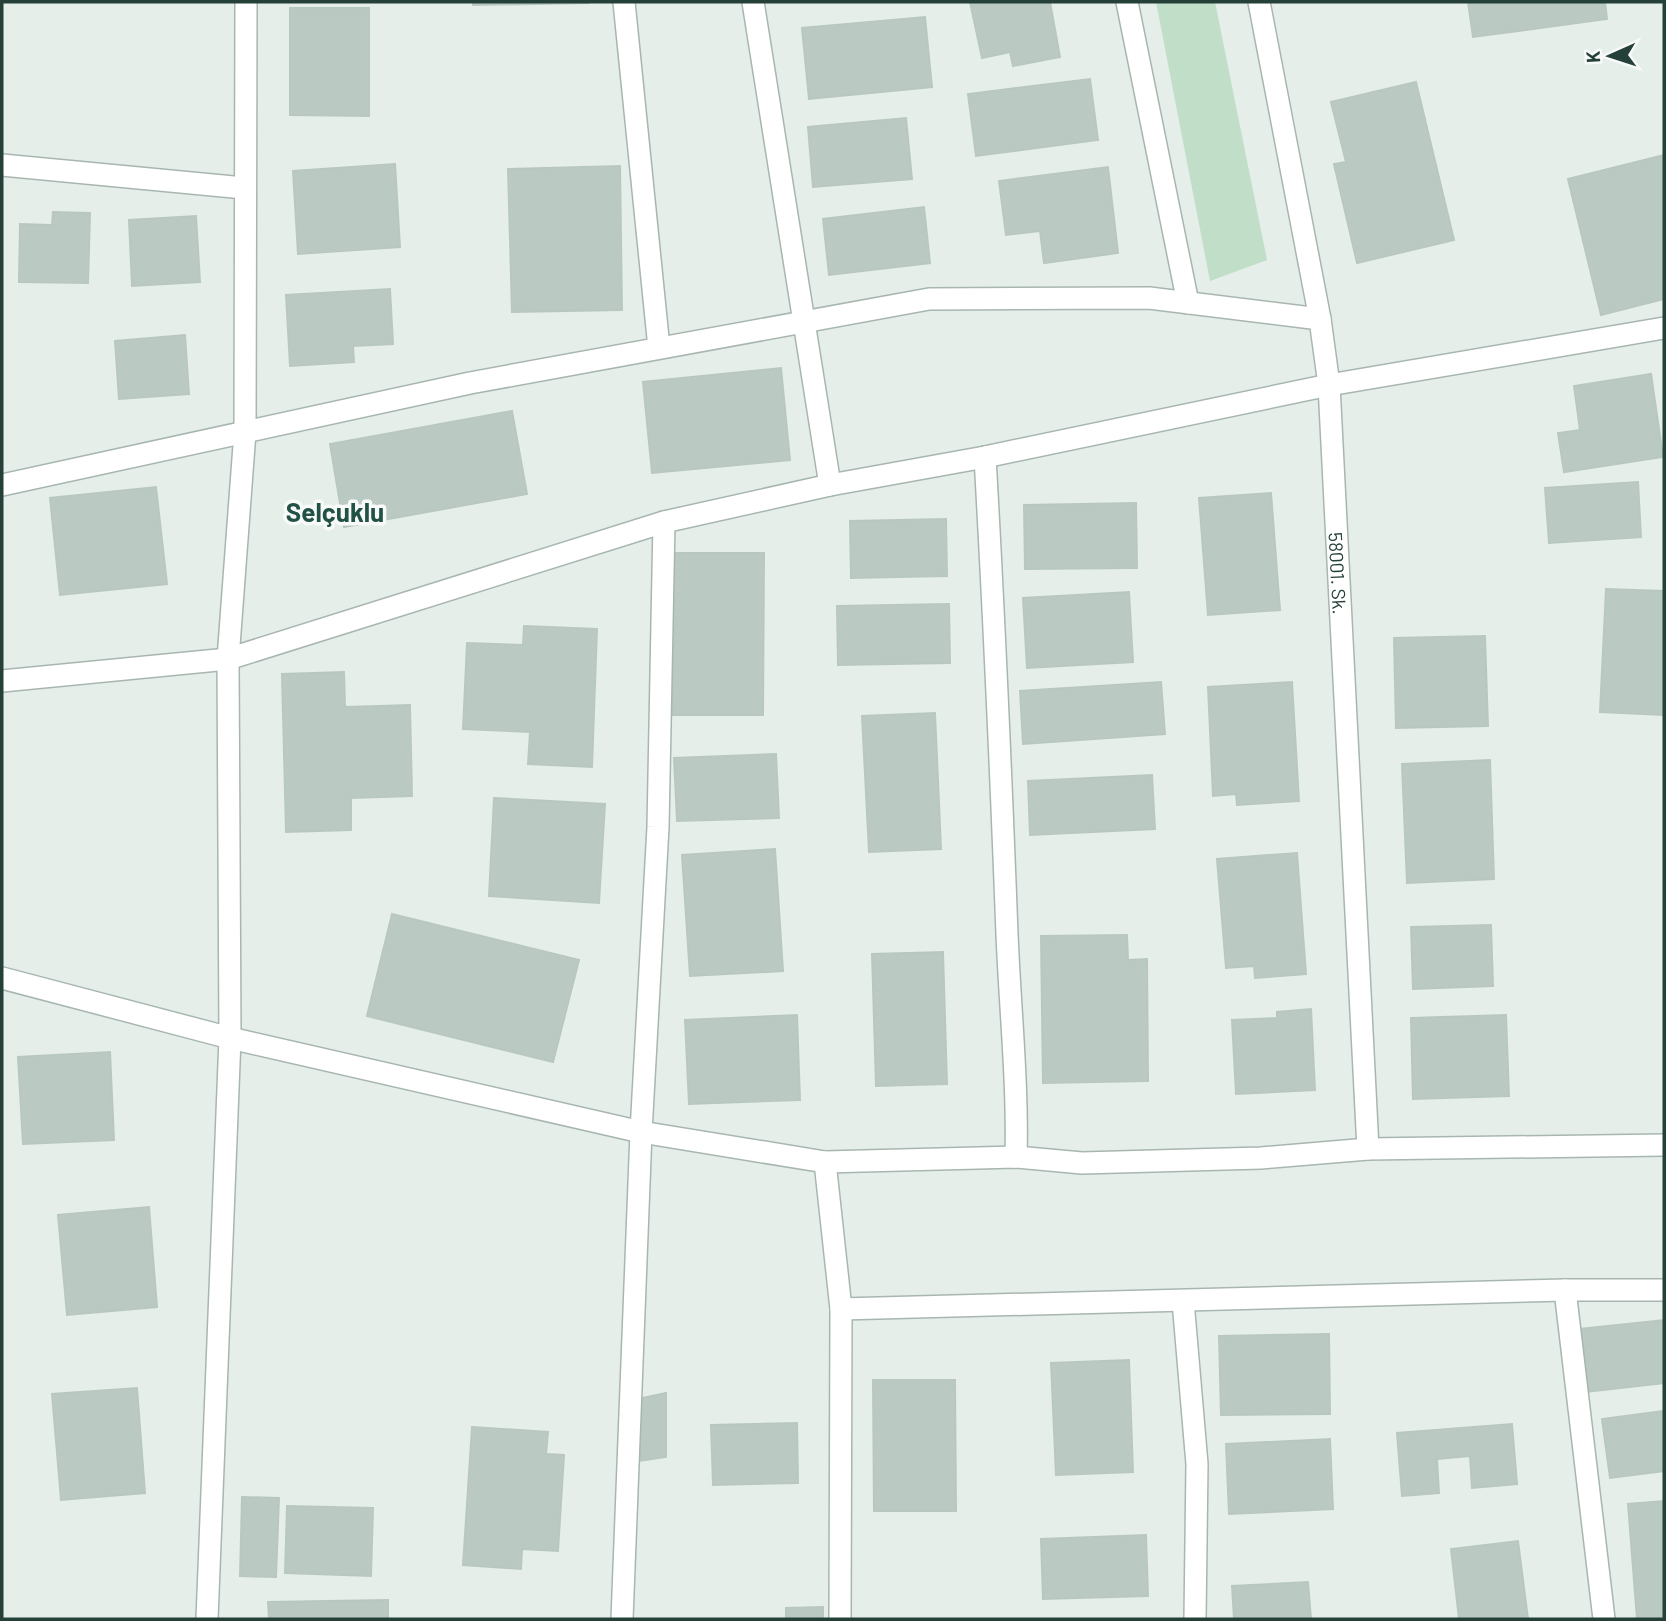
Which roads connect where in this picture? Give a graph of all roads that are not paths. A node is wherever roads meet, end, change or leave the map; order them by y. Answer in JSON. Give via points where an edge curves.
{"nodes":[{"id":1,"x":246,"y":2,"type":"edge"},
{"id":2,"x":624,"y":2,"type":"edge"},
{"id":3,"x":753,"y":2,"type":"edge"},
{"id":4,"x":1127,"y":2,"type":"edge"},
{"id":5,"x":1259,"y":2,"type":"edge"},
{"id":6,"x":2,"y":165,"type":"edge"},
{"id":7,"x":244,"y":188,"type":"junction"},
{"id":8,"x":1188,"y":303,"type":"junction"},
{"id":9,"x":1320,"y":319,"type":"junction"},
{"id":10,"x":805,"y":320,"type":"junction"},
{"id":11,"x":1664,"y":328,"type":"edge"},
{"id":12,"x":659,"y":348,"type":"junction"},
{"id":13,"x":1329,"y":386,"type":"junction"},
{"id":14,"x":245,"y":432,"type":"junction"},
{"id":15,"x":985,"y":457,"type":"junction"},
{"id":16,"x":2,"y":485,"type":"edge"},
{"id":17,"x":830,"y":485,"type":"junction"},
{"id":18,"x":664,"y":522,"type":"junction"},
{"id":19,"x":228,"y":659,"type":"junction"},
{"id":20,"x":2,"y":681,"type":"edge"},
{"id":21,"x":2,"y":978,"type":"edge"},
{"id":22,"x":230,"y":1038,"type":"junction"},
{"id":23,"x":641,"y":1132,"type":"junction"},
{"id":24,"x":1664,"y":1145,"type":"edge"},
{"id":25,"x":1368,"y":1149,"type":"junction"},
{"id":26,"x":1016,"y":1157,"type":"junction"},
{"id":27,"x":825,"y":1162,"type":"junction"},
{"id":28,"x":1564,"y":1290,"type":"junction"},
{"id":29,"x":1664,"y":1290,"type":"edge"},
{"id":30,"x":1183,"y":1301,"type":"junction"},
{"id":31,"x":841,"y":1309,"type":"junction"},
{"id":32,"x":206,"y":1619,"type":"edge"},
{"id":33,"x":622,"y":1619,"type":"edge"},
{"id":34,"x":840,"y":1619,"type":"edge"},
{"id":35,"x":1195,"y":1619,"type":"edge"},
{"id":36,"x":1604,"y":1619,"type":"edge"}],
"edges":[{"from":1,"to":7,"type":"street"},
{"from":2,"to":12,"type":"street"},
{"from":3,"to":10,"type":"street"},
{"from":4,"to":8,"type":"street"},
{"from":5,"to":9,"type":"street","name":"58001. Sk."},
{"from":6,"to":7,"type":"street"},
{"from":7,"to":14,"type":"street"},
{"from":8,"to":9,"type":"street"},
{"from":8,"to":10,"type":"street","via":[[1149,298],[929,299]]},
{"from":9,"to":13,"type":"street","name":"58001. Sk."},
{"from":10,"to":12,"type":"street"},
{"from":10,"to":17,"type":"street"},
{"from":11,"to":13,"type":"street"},
{"from":12,"to":14,"type":"street"},
{"from":13,"to":15,"type":"street"},
{"from":13,"to":25,"type":"street","name":"58001. Sk."},
{"from":14,"to":16,"type":"street"},
{"from":14,"to":19,"type":"street"},
{"from":15,"to":17,"type":"street"},
{"from":15,"to":26,"type":"street","via":[[1003,762],[1007,936],[1018,1108]]},
{"from":17,"to":18,"type":"street"},
{"from":18,"to":19,"type":"street"},
{"from":18,"to":23,"type":"street","via":[[658,827]]},
{"from":19,"to":20,"type":"street"},
{"from":19,"to":22,"type":"street"},
{"from":21,"to":22,"type":"street"},
{"from":22,"to":23,"type":"street"},
{"from":22,"to":32,"type":"street"},
{"from":23,"to":27,"type":"street"},
{"from":23,"to":33,"type":"street"},
{"from":24,"to":25,"type":"street"},
{"from":25,"to":26,"type":"street","via":[[1261,1158],[1082,1163]]},
{"from":26,"to":27,"type":"street"},
{"from":27,"to":31,"type":"street"},
{"from":28,"to":29,"type":"street"},
{"from":28,"to":30,"type":"street"},
{"from":28,"to":36,"type":"street"},
{"from":30,"to":31,"type":"street"},
{"from":30,"to":35,"type":"street","via":[[1197,1464]]},
{"from":31,"to":34,"type":"street"}]}
